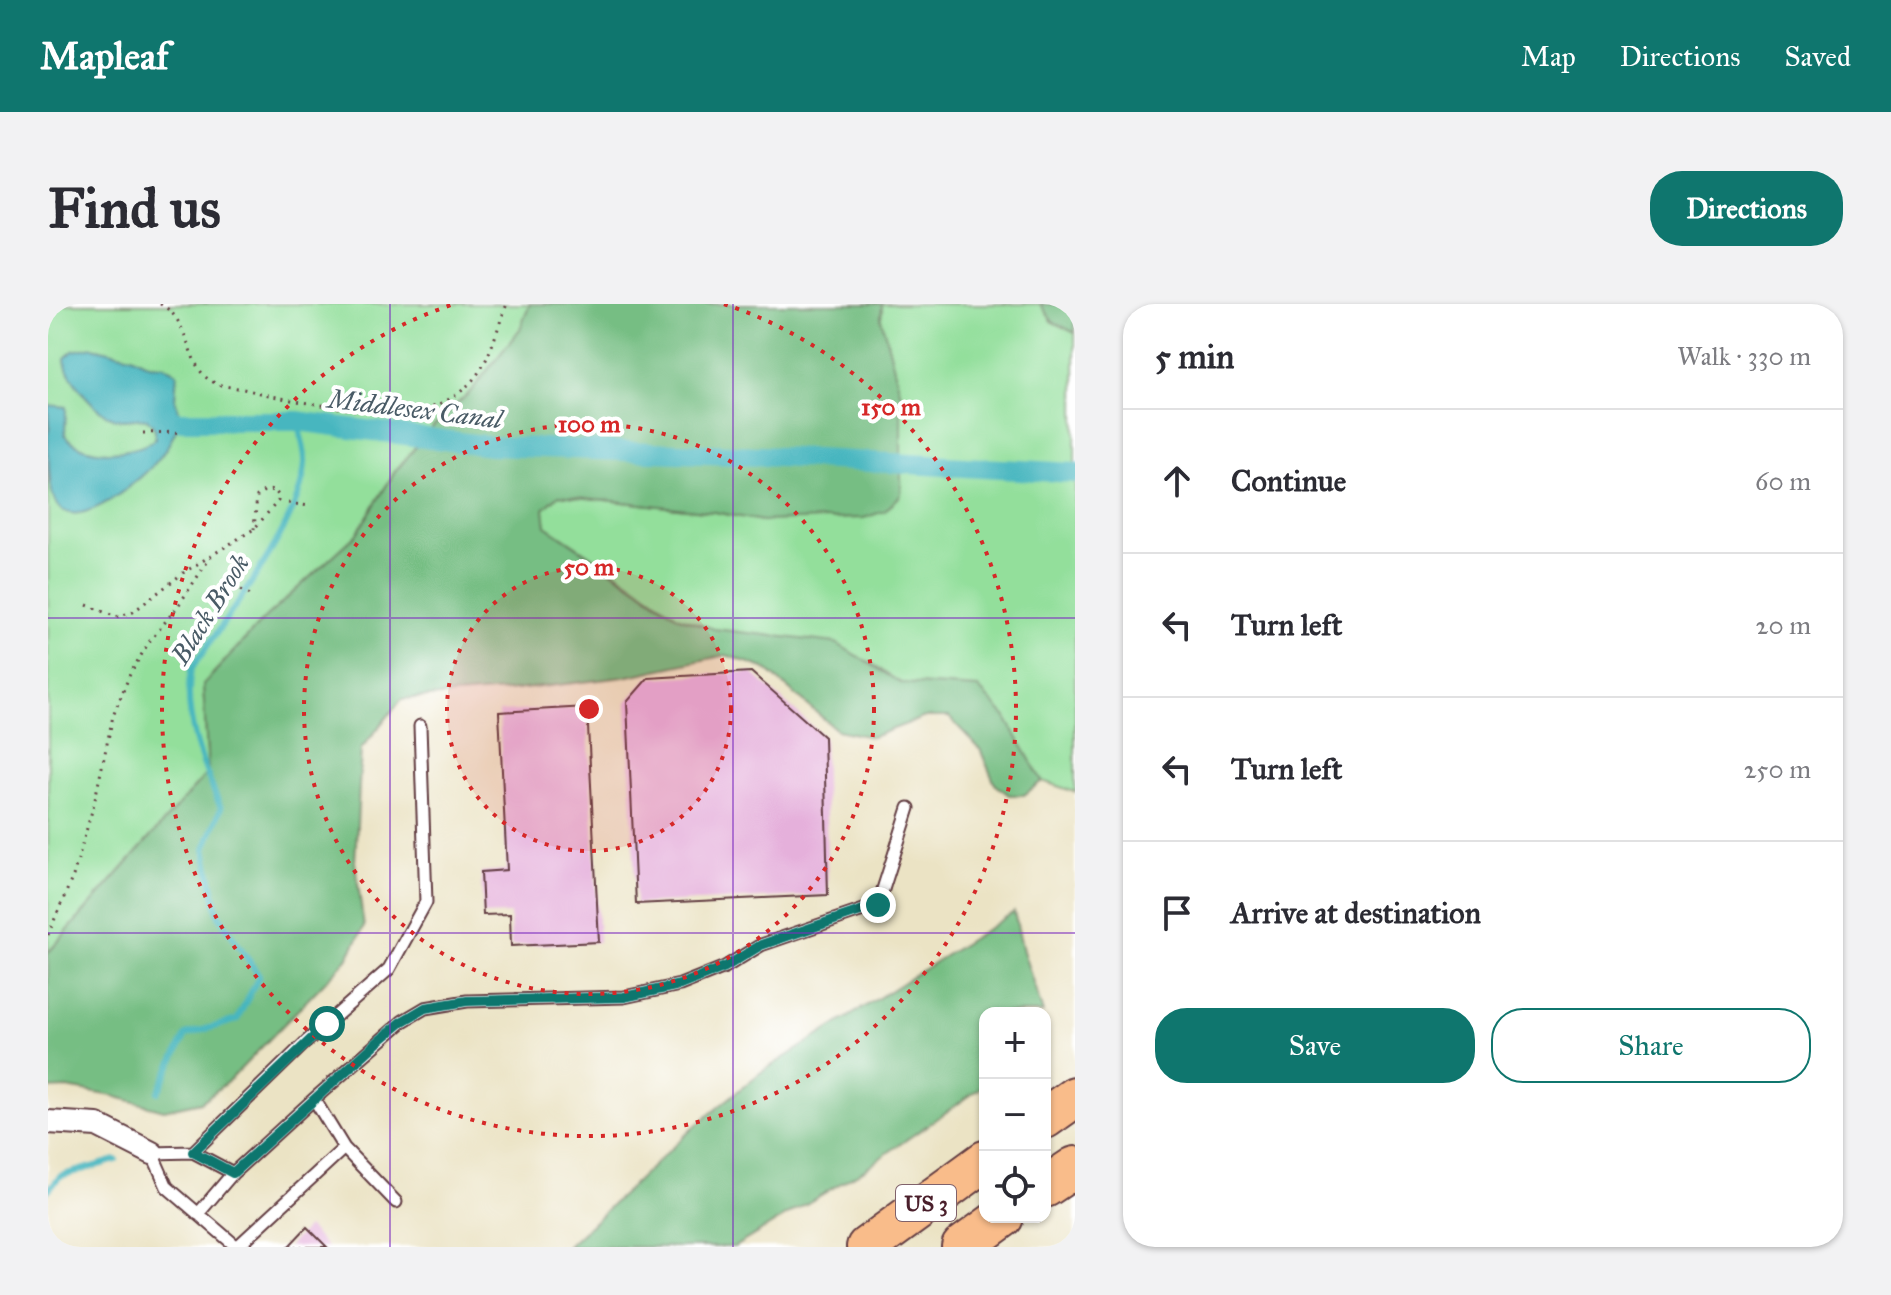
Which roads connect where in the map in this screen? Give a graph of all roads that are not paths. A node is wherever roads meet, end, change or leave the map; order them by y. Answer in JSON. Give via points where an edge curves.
{"nodes":[{"id":1,"x":420,"y":726,"type":"dead end"},
{"id":2,"x":909,"y":808,"type":"dead end"},
{"id":3,"x":1075,"y":1097,"type":"edge"},
{"id":4,"x":314,"y":1099,"type":"junction"},
{"id":5,"x":1051,"y":1114,"type":"edge"},
{"id":6,"x":48,"y":1122,"type":"edge"},
{"id":7,"x":344,"y":1148,"type":"junction"},
{"id":8,"x":193,"y":1152,"type":"junction"},
{"id":9,"x":152,"y":1153,"type":"junction"},
{"id":10,"x":979,"y":1165,"type":"edge"},
{"id":11,"x":1075,"y":1167,"type":"edge"},
{"id":12,"x":233,"y":1173,"type":"junction"},
{"id":13,"x":1051,"y":1183,"type":"edge"},
{"id":14,"x":396,"y":1202,"type":"dead end"},
{"id":15,"x":198,"y":1214,"type":"junction"},
{"id":16,"x":995,"y":1223,"type":"edge"},
{"id":17,"x":238,"y":1246,"type":"edge"},
{"id":18,"x":867,"y":1247,"type":"edge"},
{"id":19,"x":962,"y":1247,"type":"edge"}],
"edges":[{"from":1,"to":8,"type":"lane","via":[[426,902],[389,969]]},
{"from":2,"to":4,"type":"lane","via":[[878,905],[761,945],[680,985],[624,997],[467,1001],[425,1008]]},
{"from":3,"to":5,"type":"highway"},
{"from":4,"to":7,"type":"lane"},
{"from":4,"to":12,"type":"lane"},
{"from":6,"to":9,"type":"street","via":[[97,1125]]},
{"from":7,"to":14,"type":"lane"},
{"from":7,"to":17,"type":"lane"},
{"from":8,"to":9,"type":"lane"},
{"from":8,"to":12,"type":"lane"},
{"from":9,"to":15,"type":"lane","via":[[167,1187]]},
{"from":10,"to":18,"type":"highway","number":"US 3"},
{"from":11,"to":13,"type":"highway"},
{"from":12,"to":15,"type":"lane"},
{"from":15,"to":17,"type":"lane"},
{"from":16,"to":19,"type":"highway","number":"US 3"}]}
